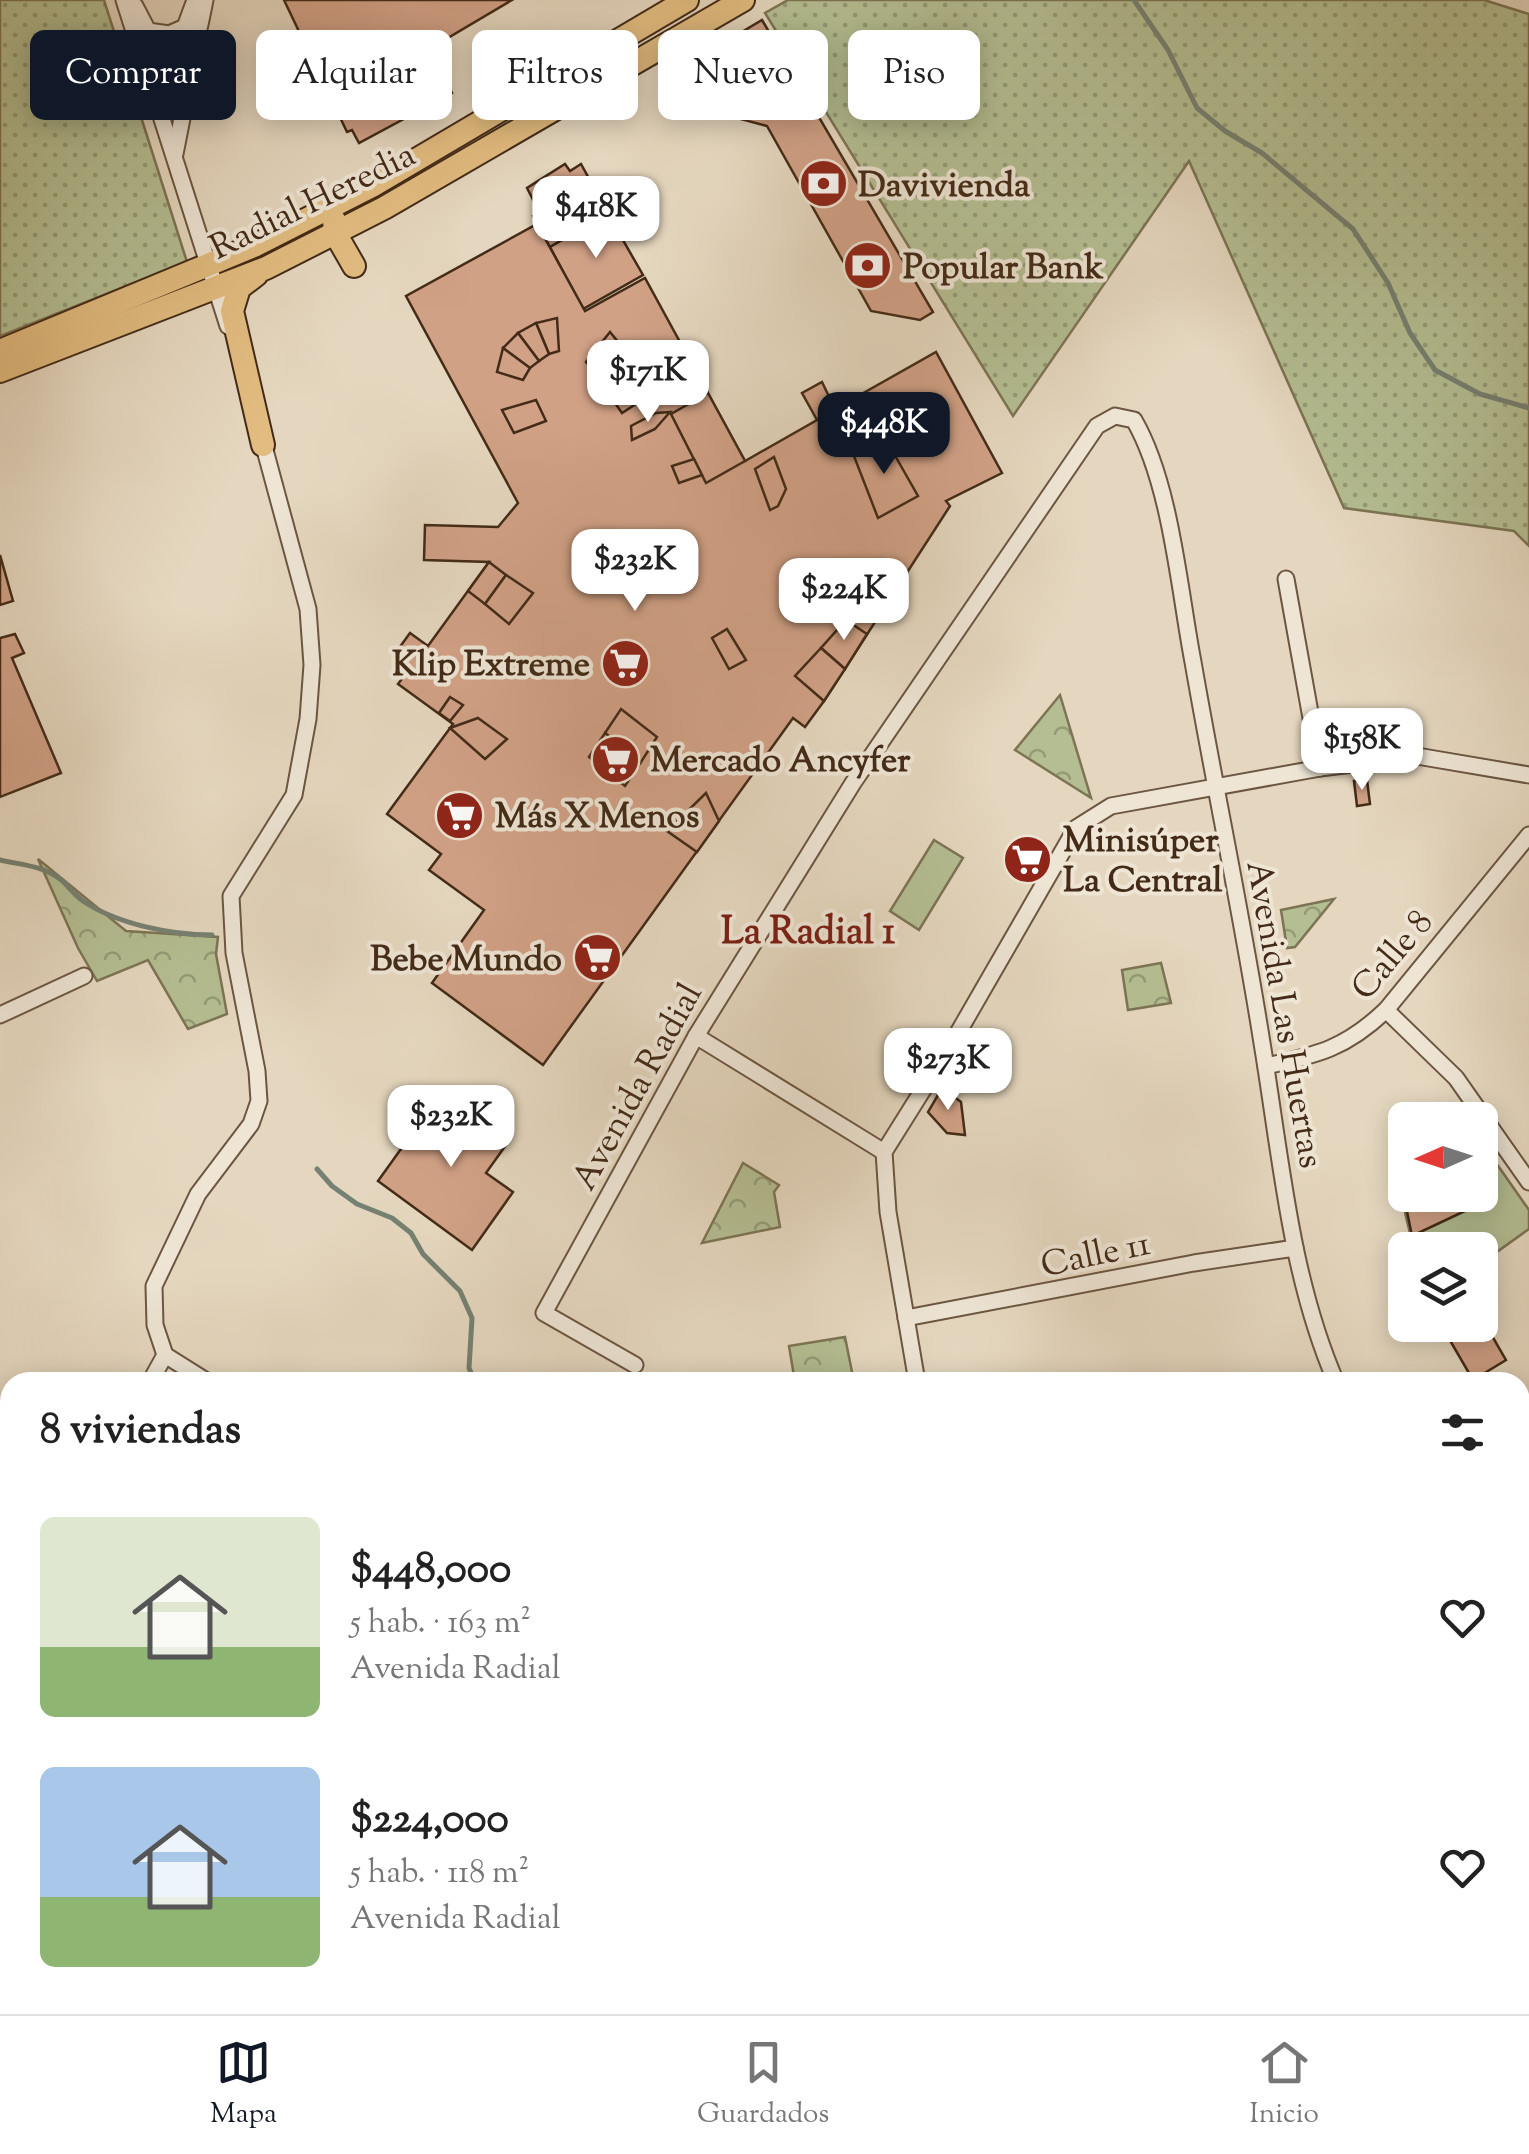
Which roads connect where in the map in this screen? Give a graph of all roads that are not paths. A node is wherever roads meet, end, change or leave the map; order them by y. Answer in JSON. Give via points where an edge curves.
{"nodes":[{"id":1,"x":124,"y":0,"type":"edge"},
{"id":2,"x":132,"y":0,"type":"edge"},
{"id":3,"x":195,"y":0,"type":"edge"},
{"id":4,"x":204,"y":0,"type":"edge"},
{"id":5,"x":687,"y":0,"type":"edge"},
{"id":6,"x":714,"y":0,"type":"edge"},
{"id":7,"x":743,"y":0,"type":"edge"},
{"id":8,"x":133,"y":30,"type":"edge"},
{"id":9,"x":189,"y":30,"type":"edge"},
{"id":10,"x":199,"y":30,"type":"edge"},
{"id":11,"x":638,"y":47,"type":"edge"},
{"id":12,"x":638,"y":63,"type":"edge"},
{"id":13,"x":162,"y":120,"type":"edge"},
{"id":14,"x":182,"y":120,"type":"edge"},
{"id":15,"x":492,"y":120,"type":"edge"},
{"id":16,"x":511,"y":120,"type":"edge"},
{"id":17,"x":533,"y":120,"type":"edge"},
{"id":18,"x":452,"y":138,"type":"junction"},
{"id":19,"x":175,"y":158,"type":"junction"},
{"id":20,"x":334,"y":227,"type":"junction"},
{"id":21,"x":266,"y":268,"type":"junction"},
{"id":22,"x":213,"y":277,"type":"junction"},
{"id":23,"x":0,"y":352,"type":"edge"},
{"id":24,"x":0,"y":371,"type":"edge"},
{"id":25,"x":1134,"y":420,"type":"joint"},
{"id":26,"x":263,"y":444,"type":"junction"},
{"id":27,"x":1286,"y":578,"type":"dead end"},
{"id":28,"x":1320,"y":768,"type":"junction"},
{"id":29,"x":1529,"y":775,"type":"edge"},
{"id":30,"x":1214,"y":786,"type":"junction"},
{"id":31,"x":1529,"y":835,"type":"edge"},
{"id":32,"x":84,"y":976,"type":"dead end"},
{"id":33,"x":1386,"y":1010,"type":"junction"},
{"id":34,"x":0,"y":1015,"type":"edge"},
{"id":35,"x":696,"y":1036,"type":"junction"},
{"id":36,"x":1266,"y":1066,"type":"junction"},
{"id":37,"x":884,"y":1152,"type":"junction"},
{"id":38,"x":1529,"y":1182,"type":"edge"},
{"id":39,"x":1295,"y":1248,"type":"junction"},
{"id":40,"x":906,"y":1318,"type":"junction"},
{"id":41,"x":165,"y":1355,"type":"junction"},
{"id":42,"x":634,"y":1364,"type":"dead end"},
{"id":43,"x":156,"y":1372,"type":"edge"},
{"id":44,"x":192,"y":1372,"type":"edge"},
{"id":45,"x":915,"y":1372,"type":"edge"},
{"id":46,"x":1332,"y":1372,"type":"edge"}],
"edges":[{"from":1,"to":8,"type":"street"},
{"from":2,"to":3,"type":"street","via":[[148,30],[169,34],[184,27]]},
{"from":4,"to":9,"type":"street"},
{"from":4,"to":10,"type":"street"},
{"from":5,"to":18,"type":"main road","name":"Radial Heredia"},
{"from":6,"to":11,"type":"main road"},
{"from":7,"to":12,"type":"main road","name":"Radial Heredia"},
{"from":13,"to":19,"type":"street"},
{"from":14,"to":19,"type":"street"},
{"from":15,"to":18,"type":"main road"},
{"from":16,"to":20,"type":"main road"},
{"from":17,"to":20,"type":"main road","name":"Radial Heredia"},
{"from":18,"to":22,"type":"main road","name":"Radial Heredia"},
{"from":19,"to":22,"type":"street"},
{"from":20,"to":21,"type":"main road","name":"Radial Heredia"},
{"from":20,"to":21,"type":"main road","via":[[354,266],[333,252],[298,266]]},
{"from":20,"to":22,"type":"main road"},
{"from":21,"to":22,"type":"main road","name":"Radial Heredia"},
{"from":21,"to":26,"type":"main road","via":[[239,288],[232,311]]},
{"from":22,"to":23,"type":"main road","name":"Radial Heredia"},
{"from":22,"to":24,"type":"main road","name":"Radial Heredia"},
{"from":22,"to":26,"type":"street"},
{"from":25,"to":30,"type":"street","name":"Avenida Las Huertas","via":[[1149,447],[1169,531]]},
{"from":25,"to":35,"type":"street","name":"Avenida Radial","via":[[1115,416],[1097,426],[853,783]]},
{"from":26,"to":41,"type":"street","via":[[308,608],[308,718],[294,795],[231,896],[259,1101],[252,1124],[198,1194],[154,1286]]},
{"from":27,"to":28,"type":"street"},
{"from":28,"to":29,"type":"street","via":[[1417,756]]},
{"from":28,"to":30,"type":"street"},
{"from":30,"to":36,"type":"street","name":"Avenida Las Huertas"},
{"from":30,"to":37,"type":"street","via":[[1111,806],[1076,828]]},
{"from":31,"to":33,"type":"street","name":"Calle 8"},
{"from":32,"to":34,"type":"street"},
{"from":33,"to":36,"type":"street","name":"Calle 8","via":[[1327,1052]]},
{"from":33,"to":38,"type":"street","via":[[1456,1078]]},
{"from":35,"to":37,"type":"street"},
{"from":35,"to":42,"type":"street","name":"Avenida Radial","via":[[544,1312]]},
{"from":36,"to":39,"type":"street","name":"Avenida Las Huertas"},
{"from":37,"to":40,"type":"street"},
{"from":39,"to":40,"type":"street","name":"Calle 11"},
{"from":39,"to":46,"type":"street","name":"Avenida Las Huertas","via":[[1312,1327]]},
{"from":40,"to":45,"type":"street"},
{"from":41,"to":43,"type":"street"},
{"from":41,"to":44,"type":"street"}]}
